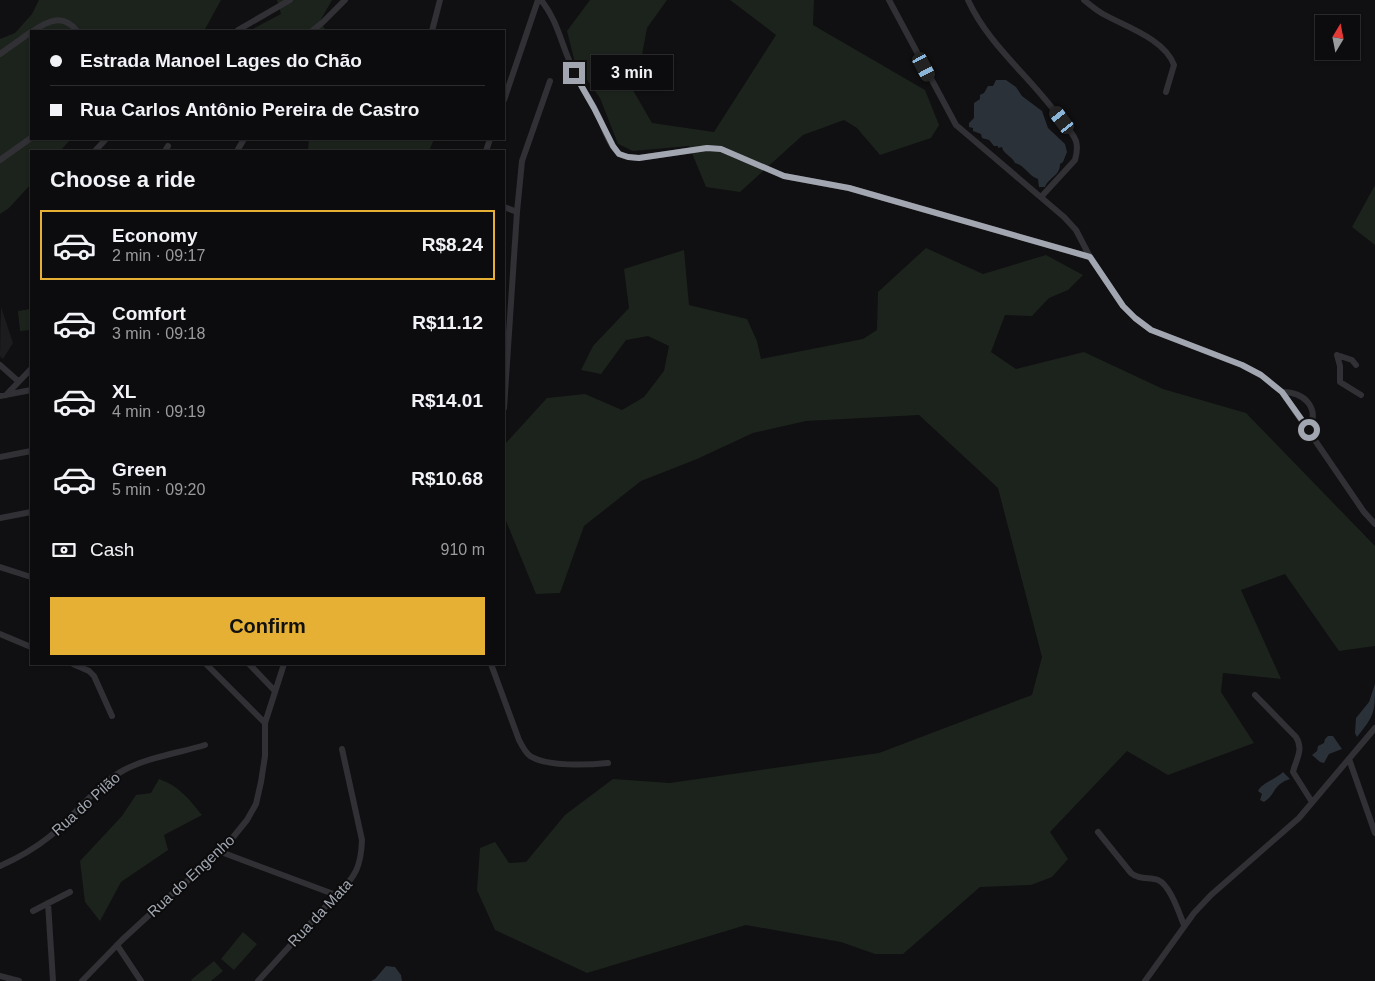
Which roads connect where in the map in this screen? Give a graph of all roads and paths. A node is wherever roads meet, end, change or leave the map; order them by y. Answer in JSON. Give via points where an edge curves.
{"nodes":[{"id":1,"x":290,"y":0,"type":"edge"},
{"id":2,"x":344,"y":0,"type":"edge"},
{"id":3,"x":440,"y":0,"type":"edge"},
{"id":4,"x":540,"y":0,"type":"edge"},
{"id":5,"x":889,"y":0,"type":"edge"},
{"id":6,"x":968,"y":0,"type":"edge"},
{"id":7,"x":1084,"y":0,"type":"edge"},
{"id":8,"x":35,"y":30,"type":"edge"},
{"id":9,"x":76,"y":30,"type":"edge"},
{"id":10,"x":238,"y":30,"type":"dead end"},
{"id":11,"x":313,"y":30,"type":"edge"},
{"id":12,"x":432,"y":30,"type":"edge"},
{"id":13,"x":30,"y":33,"type":"edge"},
{"id":14,"x":0,"y":54,"type":"edge"},
{"id":15,"x":550,"y":81,"type":"dead end"},
{"id":16,"x":1166,"y":92,"type":"dead end"},
{"id":17,"x":505,"y":97,"type":"edge"},
{"id":18,"x":30,"y":139,"type":"edge"},
{"id":19,"x":105,"y":140,"type":"edge"},
{"id":20,"x":96,"y":150,"type":"edge"},
{"id":21,"x":0,"y":160,"type":"edge"},
{"id":22,"x":1041,"y":197,"type":"junction"},
{"id":23,"x":505,"y":207,"type":"edge"},
{"id":24,"x":517,"y":212,"type":"junction"},
{"id":25,"x":1090,"y":257,"type":"junction"},
{"id":26,"x":0,"y":365,"type":"edge"},
{"id":27,"x":1356,"y":365,"type":"dead end"},
{"id":28,"x":30,"y":370,"type":"edge"},
{"id":29,"x":18,"y":381,"type":"junction"},
{"id":30,"x":30,"y":390,"type":"edge"},
{"id":31,"x":1282,"y":392,"type":"junction"},
{"id":32,"x":505,"y":393,"type":"edge"},
{"id":33,"x":1361,"y":395,"type":"dead end"},
{"id":34,"x":3,"y":396,"type":"edge"},
{"id":35,"x":1309,"y":430,"type":"junction"},
{"id":36,"x":30,"y":451,"type":"edge"},
{"id":37,"x":0,"y":456,"type":"edge"},
{"id":38,"x":30,"y":512,"type":"edge"},
{"id":39,"x":0,"y":518,"type":"edge"},
{"id":40,"x":1375,"y":524,"type":"edge"},
{"id":41,"x":0,"y":567,"type":"edge"},
{"id":42,"x":30,"y":577,"type":"edge"},
{"id":43,"x":0,"y":634,"type":"edge"},
{"id":44,"x":30,"y":647,"type":"edge"},
{"id":45,"x":76,"y":665,"type":"edge"},
{"id":46,"x":207,"y":665,"type":"edge"},
{"id":47,"x":250,"y":665,"type":"edge"},
{"id":48,"x":284,"y":665,"type":"edge"},
{"id":49,"x":491,"y":665,"type":"edge"},
{"id":50,"x":274,"y":690,"type":"junction"},
{"id":51,"x":1255,"y":695,"type":"dead end"},
{"id":52,"x":112,"y":716,"type":"dead end"},
{"id":53,"x":265,"y":723,"type":"junction"},
{"id":54,"x":1375,"y":728,"type":"edge"},
{"id":55,"x":205,"y":745,"type":"dead end"},
{"id":56,"x":342,"y":749,"type":"dead end"},
{"id":57,"x":1349,"y":758,"type":"junction"},
{"id":58,"x":608,"y":763,"type":"dead end"},
{"id":59,"x":1312,"y":802,"type":"junction"},
{"id":60,"x":1098,"y":832,"type":"dead end"},
{"id":61,"x":1375,"y":833,"type":"edge"},
{"id":62,"x":221,"y":852,"type":"junction"},
{"id":63,"x":0,"y":866,"type":"edge"},
{"id":64,"x":70,"y":892,"type":"dead end"},
{"id":65,"x":336,"y":895,"type":"junction"},
{"id":66,"x":48,"y":903,"type":"junction"},
{"id":67,"x":33,"y":911,"type":"dead end"},
{"id":68,"x":1184,"y":925,"type":"junction"},
{"id":69,"x":117,"y":945,"type":"junction"},
{"id":70,"x":0,"y":976,"type":"edge"},
{"id":71,"x":86,"y":980,"type":"edge"},
{"id":72,"x":19,"y":981,"type":"edge"},
{"id":73,"x":54,"y":981,"type":"edge"},
{"id":74,"x":141,"y":981,"type":"edge"},
{"id":75,"x":258,"y":981,"type":"edge"},
{"id":76,"x":1145,"y":981,"type":"edge"}],
"edges":[{"from":1,"to":10,"type":"street"},
{"from":2,"to":11,"type":"street"},
{"from":3,"to":12,"type":"street"},
{"from":4,"to":17,"type":"street"},
{"from":4,"to":25,"type":"street","via":[[557,24],[574,73],[619,154],[639,158],[707,148],[721,149],[784,176],[849,188]]},
{"from":5,"to":22,"type":"street","via":[[956,125]]},
{"from":6,"to":22,"type":"street","via":[[991,38],[1050,105],[1076,144],[1075,160]]},
{"from":7,"to":16,"type":"street","via":[[1103,14],[1148,37],[1168,55],[1174,65]]},
{"from":8,"to":9,"type":"street","via":[[56,20],[66,22]]},
{"from":13,"to":14,"type":"street"},
{"from":15,"to":24,"type":"street","via":[[523,154]]},
{"from":18,"to":21,"type":"street"},
{"from":19,"to":20,"type":"street"},
{"from":22,"to":25,"type":"street","via":[[1076,230]]},
{"from":23,"to":24,"type":"street"},
{"from":24,"to":32,"type":"street"},
{"from":25,"to":31,"type":"street","via":[[1123,306],[1151,330],[1242,365]]},
{"from":26,"to":29,"type":"street"},
{"from":27,"to":33,"type":"street","via":[[1352,360],[1337,356],[1340,382]]},
{"from":28,"to":29,"type":"street"},
{"from":29,"to":34,"type":"street"},
{"from":30,"to":34,"type":"street"},
{"from":31,"to":35,"type":"street"},
{"from":31,"to":35,"type":"street","via":[[1299,394],[1309,403],[1313,415]]},
{"from":35,"to":40,"type":"street"},
{"from":36,"to":37,"type":"street"},
{"from":38,"to":39,"type":"street"},
{"from":41,"to":42,"type":"street"},
{"from":43,"to":44,"type":"street"},
{"from":45,"to":52,"type":"street","via":[[94,676]]},
{"from":46,"to":53,"type":"street"},
{"from":47,"to":50,"type":"street"},
{"from":48,"to":50,"type":"street","name":"Rua do Engenho"},
{"from":49,"to":58,"type":"street","via":[[518,740],[529,756],[560,764]]},
{"from":50,"to":53,"type":"street","name":"Rua do Engenho"},
{"from":51,"to":59,"type":"street","via":[[1300,743],[1293,772]]},
{"from":53,"to":62,"type":"street","name":"Rua do Engenho","via":[[265,756],[256,804],[236,836]]},
{"from":54,"to":57,"type":"street"},
{"from":55,"to":63,"type":"street","name":"Rua do Pilão","via":[[125,770],[35,848]]},
{"from":56,"to":65,"type":"street","name":"Rua da Mata","via":[[362,840],[358,867]]},
{"from":57,"to":59,"type":"street"},
{"from":57,"to":61,"type":"street"},
{"from":59,"to":68,"type":"street","via":[[1299,818],[1211,896]]},
{"from":60,"to":68,"type":"street","via":[[1131,873],[1163,884]]},
{"from":62,"to":65,"type":"street"},
{"from":62,"to":69,"type":"street","name":"Rua do Engenho"},
{"from":64,"to":66,"type":"street"},
{"from":65,"to":75,"type":"street","name":"Rua da Mata"},
{"from":66,"to":67,"type":"street"},
{"from":66,"to":73,"type":"street"},
{"from":68,"to":76,"type":"street"},
{"from":69,"to":71,"type":"street","name":"Rua do Engenho"},
{"from":69,"to":74,"type":"street"},
{"from":70,"to":72,"type":"street"}]}
